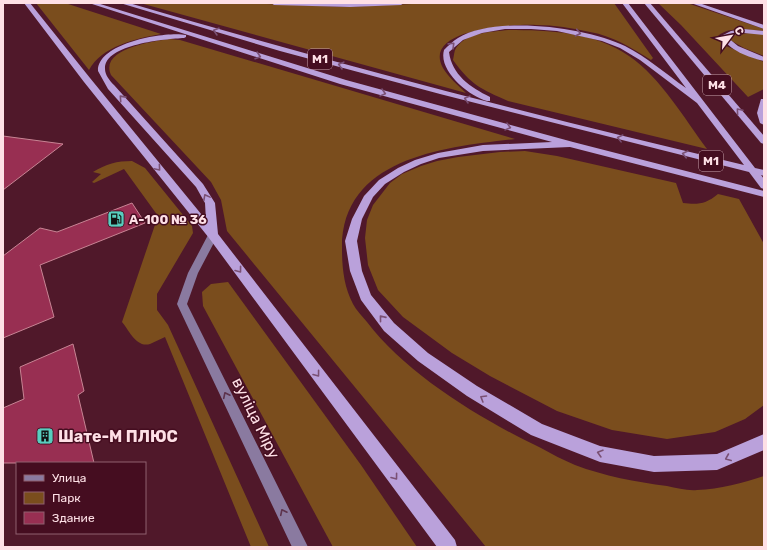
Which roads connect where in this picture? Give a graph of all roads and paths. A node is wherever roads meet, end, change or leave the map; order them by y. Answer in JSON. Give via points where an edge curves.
{"nodes":[{"id":1,"x":27,"y":3,"type":"edge"},
{"id":2,"x":92,"y":3,"type":"edge"},
{"id":3,"x":123,"y":3,"type":"edge"},
{"id":4,"x":274,"y":3,"type":"edge"},
{"id":5,"x":401,"y":3,"type":"edge"},
{"id":6,"x":625,"y":3,"type":"edge"},
{"id":7,"x":647,"y":3,"type":"edge"},
{"id":8,"x":694,"y":3,"type":"edge"},
{"id":9,"x":764,"y":28,"type":"edge"},
{"id":10,"x":764,"y":33,"type":"edge"},
{"id":11,"x":194,"y":36,"type":"junction"},
{"id":12,"x":764,"y":59,"type":"edge"},
{"id":13,"x":699,"y":101,"type":"junction"},
{"id":14,"x":764,"y":101,"type":"edge"},
{"id":15,"x":518,"y":112,"type":"junction"},
{"id":16,"x":764,"y":123,"type":"edge"},
{"id":17,"x":764,"y":141,"type":"edge"},
{"id":18,"x":570,"y":144,"type":"junction"},
{"id":19,"x":764,"y":173,"type":"edge"},
{"id":20,"x":764,"y":186,"type":"edge"},
{"id":21,"x":764,"y":194,"type":"edge"},
{"id":22,"x":213,"y":235,"type":"junction"},
{"id":23,"x":764,"y":442,"type":"edge"},
{"id":24,"x":300,"y":547,"type":"edge"},
{"id":25,"x":448,"y":547,"type":"edge"}],
"edges":[{"from":1,"to":22,"type":"highway","one_way":true},
{"from":2,"to":11,"type":"highway","number":"М1"},
{"from":15,"to":3,"type":"highway","number":"М1","one_way":true,"via":[[219,32]]},
{"from":4,"to":5,"type":"highway"},
{"from":6,"to":13,"type":"highway","number":"М4"},
{"from":17,"to":7,"type":"highway","number":"М4","one_way":true},
{"from":8,"to":9,"type":"highway"},
{"from":10,"to":12,"type":"highway","via":[[739,31],[724,36],[735,46]]},
{"from":11,"to":18,"type":"highway","number":"М1","one_way":true,"via":[[343,82]]},
{"from":22,"to":11,"type":"highway","one_way":true,"via":[[210,203],[200,186],[111,87],[101,68],[103,61],[112,53],[131,44],[164,37]]},
{"from":15,"to":13,"type":"highway","one_way":true,"via":[[474,92],[463,83],[448,66],[446,51],[451,45],[473,34],[506,28],[541,28],[588,35],[633,53]]},
{"from":13,"to":20,"type":"highway","number":"М4"},
{"from":14,"to":16,"type":"highway"},
{"from":19,"to":15,"type":"highway","number":"М1","one_way":true},
{"from":18,"to":21,"type":"highway","number":"М1"},
{"from":23,"to":18,"type":"highway","one_way":true,"via":[[717,462],[654,464],[600,454],[537,430],[472,391],[423,357],[389,327],[365,298],[356,271],[351,241],[357,219],[369,196],[382,182],[407,167],[438,156],[483,148]]},
{"from":24,"to":22,"type":"street","name":"вуліца Міру","one_way":true,"via":[[182,304],[193,273]]},
{"from":22,"to":25,"type":"highway","one_way":true}]}
